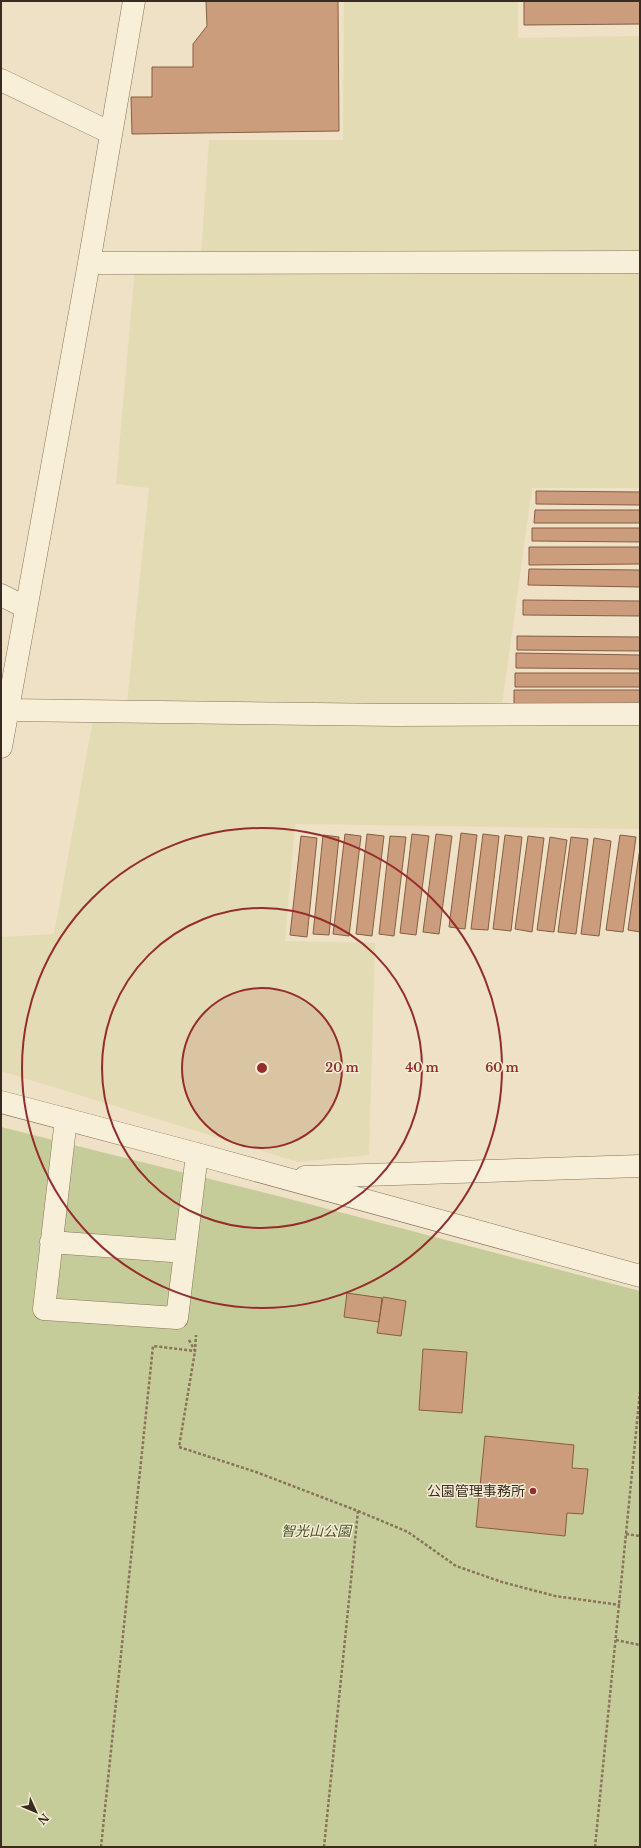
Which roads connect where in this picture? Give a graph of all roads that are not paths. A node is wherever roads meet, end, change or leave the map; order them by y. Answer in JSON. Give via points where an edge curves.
{"nodes":[{"id":1,"x":134,"y":1,"type":"edge"},
{"id":2,"x":1,"y":80,"type":"edge"},
{"id":3,"x":111,"y":133,"type":"junction"},
{"id":4,"x":640,"y":262,"type":"edge"},
{"id":5,"x":89,"y":263,"type":"junction"},
{"id":6,"x":1,"y":595,"type":"edge"},
{"id":7,"x":26,"y":607,"type":"junction"},
{"id":8,"x":7,"y":710,"type":"junction"},
{"id":9,"x":640,"y":714,"type":"edge"},
{"id":10,"x":1,"y":747,"type":"edge"},
{"id":11,"x":1,"y":1102,"type":"edge"},
{"id":12,"x":66,"y":1119,"type":"junction"},
{"id":13,"x":197,"y":1154,"type":"junction"},
{"id":14,"x":640,"y":1166,"type":"edge"},
{"id":15,"x":284,"y":1178,"type":"junction"},
{"id":16,"x":51,"y":1242,"type":"junction"},
{"id":17,"x":185,"y":1252,"type":"junction"},
{"id":18,"x":640,"y":1276,"type":"edge"}],
"edges":[{"from":1,"to":3,"type":"street"},
{"from":2,"to":3,"type":"street"},
{"from":3,"to":5,"type":"street"},
{"from":4,"to":5,"type":"street"},
{"from":5,"to":7,"type":"street"},
{"from":6,"to":7,"type":"street"},
{"from":7,"to":8,"type":"street"},
{"from":8,"to":9,"type":"street","via":[[396,715]]},
{"from":8,"to":10,"type":"street"},
{"from":11,"to":12,"type":"street"},
{"from":12,"to":13,"type":"street"},
{"from":12,"to":16,"type":"street"},
{"from":13,"to":15,"type":"street"},
{"from":13,"to":17,"type":"street"},
{"from":14,"to":15,"type":"street"},
{"from":15,"to":18,"type":"street"},
{"from":16,"to":17,"type":"street"},
{"from":16,"to":17,"type":"street","via":[[44,1309],[187,1323]]}]}
